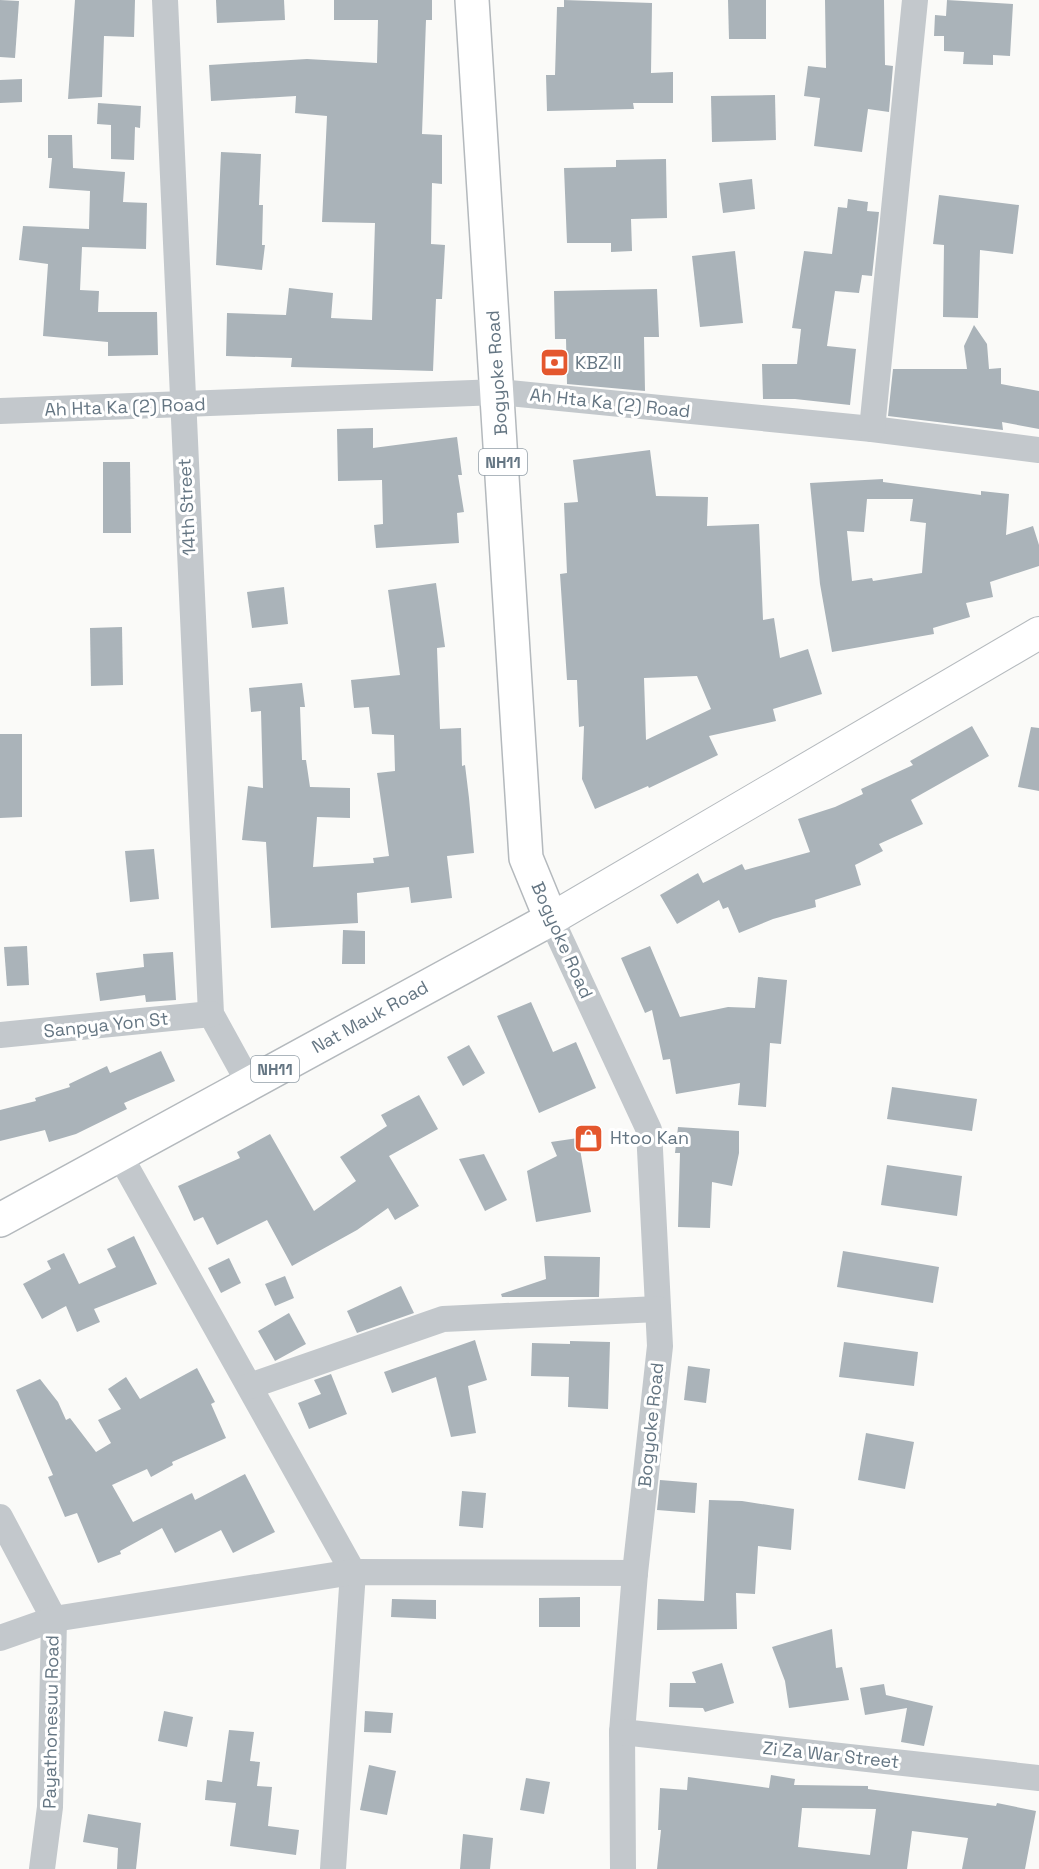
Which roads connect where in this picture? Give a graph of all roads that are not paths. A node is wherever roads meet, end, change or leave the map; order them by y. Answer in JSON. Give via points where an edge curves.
{"nodes":[{"id":1,"x":165,"y":0,"type":"edge"},
{"id":2,"x":472,"y":0,"type":"edge"},
{"id":3,"x":915,"y":0,"type":"edge"},
{"id":4,"x":499,"y":392,"type":"junction"},
{"id":5,"x":182,"y":405,"type":"junction"},
{"id":6,"x":0,"y":411,"type":"edge"},
{"id":7,"x":872,"y":429,"type":"junction"},
{"id":8,"x":1039,"y":450,"type":"edge"},
{"id":9,"x":1039,"y":633,"type":"edge"},
{"id":10,"x":551,"y":919,"type":"junction"},
{"id":11,"x":211,"y":1014,"type":"junction"},
{"id":12,"x":0,"y":1035,"type":"edge"},
{"id":13,"x":249,"y":1083,"type":"junction"},
{"id":14,"x":119,"y":1154,"type":"junction"},
{"id":15,"x":0,"y":1220,"type":"edge"},
{"id":16,"x":658,"y":1309,"type":"junction"},
{"id":17,"x":250,"y":1386,"type":"junction"},
{"id":18,"x":0,"y":1517,"type":"edge"},
{"id":19,"x":353,"y":1572,"type":"junction"},
{"id":20,"x":635,"y":1573,"type":"junction"},
{"id":21,"x":54,"y":1619,"type":"junction"},
{"id":22,"x":0,"y":1638,"type":"edge"},
{"id":23,"x":622,"y":1732,"type":"junction"},
{"id":24,"x":1039,"y":1778,"type":"edge"},
{"id":25,"x":42,"y":1869,"type":"edge"},
{"id":26,"x":333,"y":1869,"type":"edge"},
{"id":27,"x":623,"y":1869,"type":"edge"}],
"edges":[{"from":1,"to":5,"type":"street","name":"14th Street"},
{"from":2,"to":4,"type":"highway","name":"Bogyoke Road","number":"NH11"},
{"from":3,"to":7,"type":"street"},
{"from":4,"to":5,"type":"street","name":"Ah Hta Ka (2) Road"},
{"from":4,"to":7,"type":"street","name":"Ah Hta Ka (2) Road"},
{"from":4,"to":10,"type":"highway","name":"Bogyoke Road","number":"NH11","via":[[526,858]]},
{"from":5,"to":6,"type":"street","name":"Ah Hta Ka (2) Road"},
{"from":5,"to":11,"type":"street","name":"14th Street"},
{"from":7,"to":8,"type":"street","name":"Ah Hta Ka (2) Road"},
{"from":9,"to":10,"type":"main road"},
{"from":10,"to":13,"type":"highway","name":"Nat Mauk Road","number":"NH11"},
{"from":10,"to":16,"type":"street","name":"Bogyoke Road","via":[[649,1130]]},
{"from":11,"to":12,"type":"street","name":"Sanpya Yon St"},
{"from":11,"to":13,"type":"street"},
{"from":13,"to":14,"type":"highway","name":"Nat Mauk Road","number":"NH11"},
{"from":14,"to":15,"type":"highway","name":"Nat Mauk Road","number":"NH11"},
{"from":14,"to":17,"type":"street"},
{"from":16,"to":17,"type":"street","via":[[443,1319]]},
{"from":16,"to":20,"type":"street","name":"Bogyoke Road","via":[[660,1346]]},
{"from":17,"to":19,"type":"street"},
{"from":18,"to":21,"type":"street","name":"Payathonesuu Road"},
{"from":19,"to":20,"type":"street"},
{"from":19,"to":21,"type":"street"},
{"from":19,"to":26,"type":"street"},
{"from":20,"to":23,"type":"street","name":"Bogyoke Road"},
{"from":21,"to":22,"type":"street"},
{"from":21,"to":25,"type":"street","name":"Payathonesuu Road","via":[[50,1807]]},
{"from":23,"to":24,"type":"street","name":"Zi Za War Street"},
{"from":23,"to":27,"type":"street","name":"Bogyoke Road"}]}
